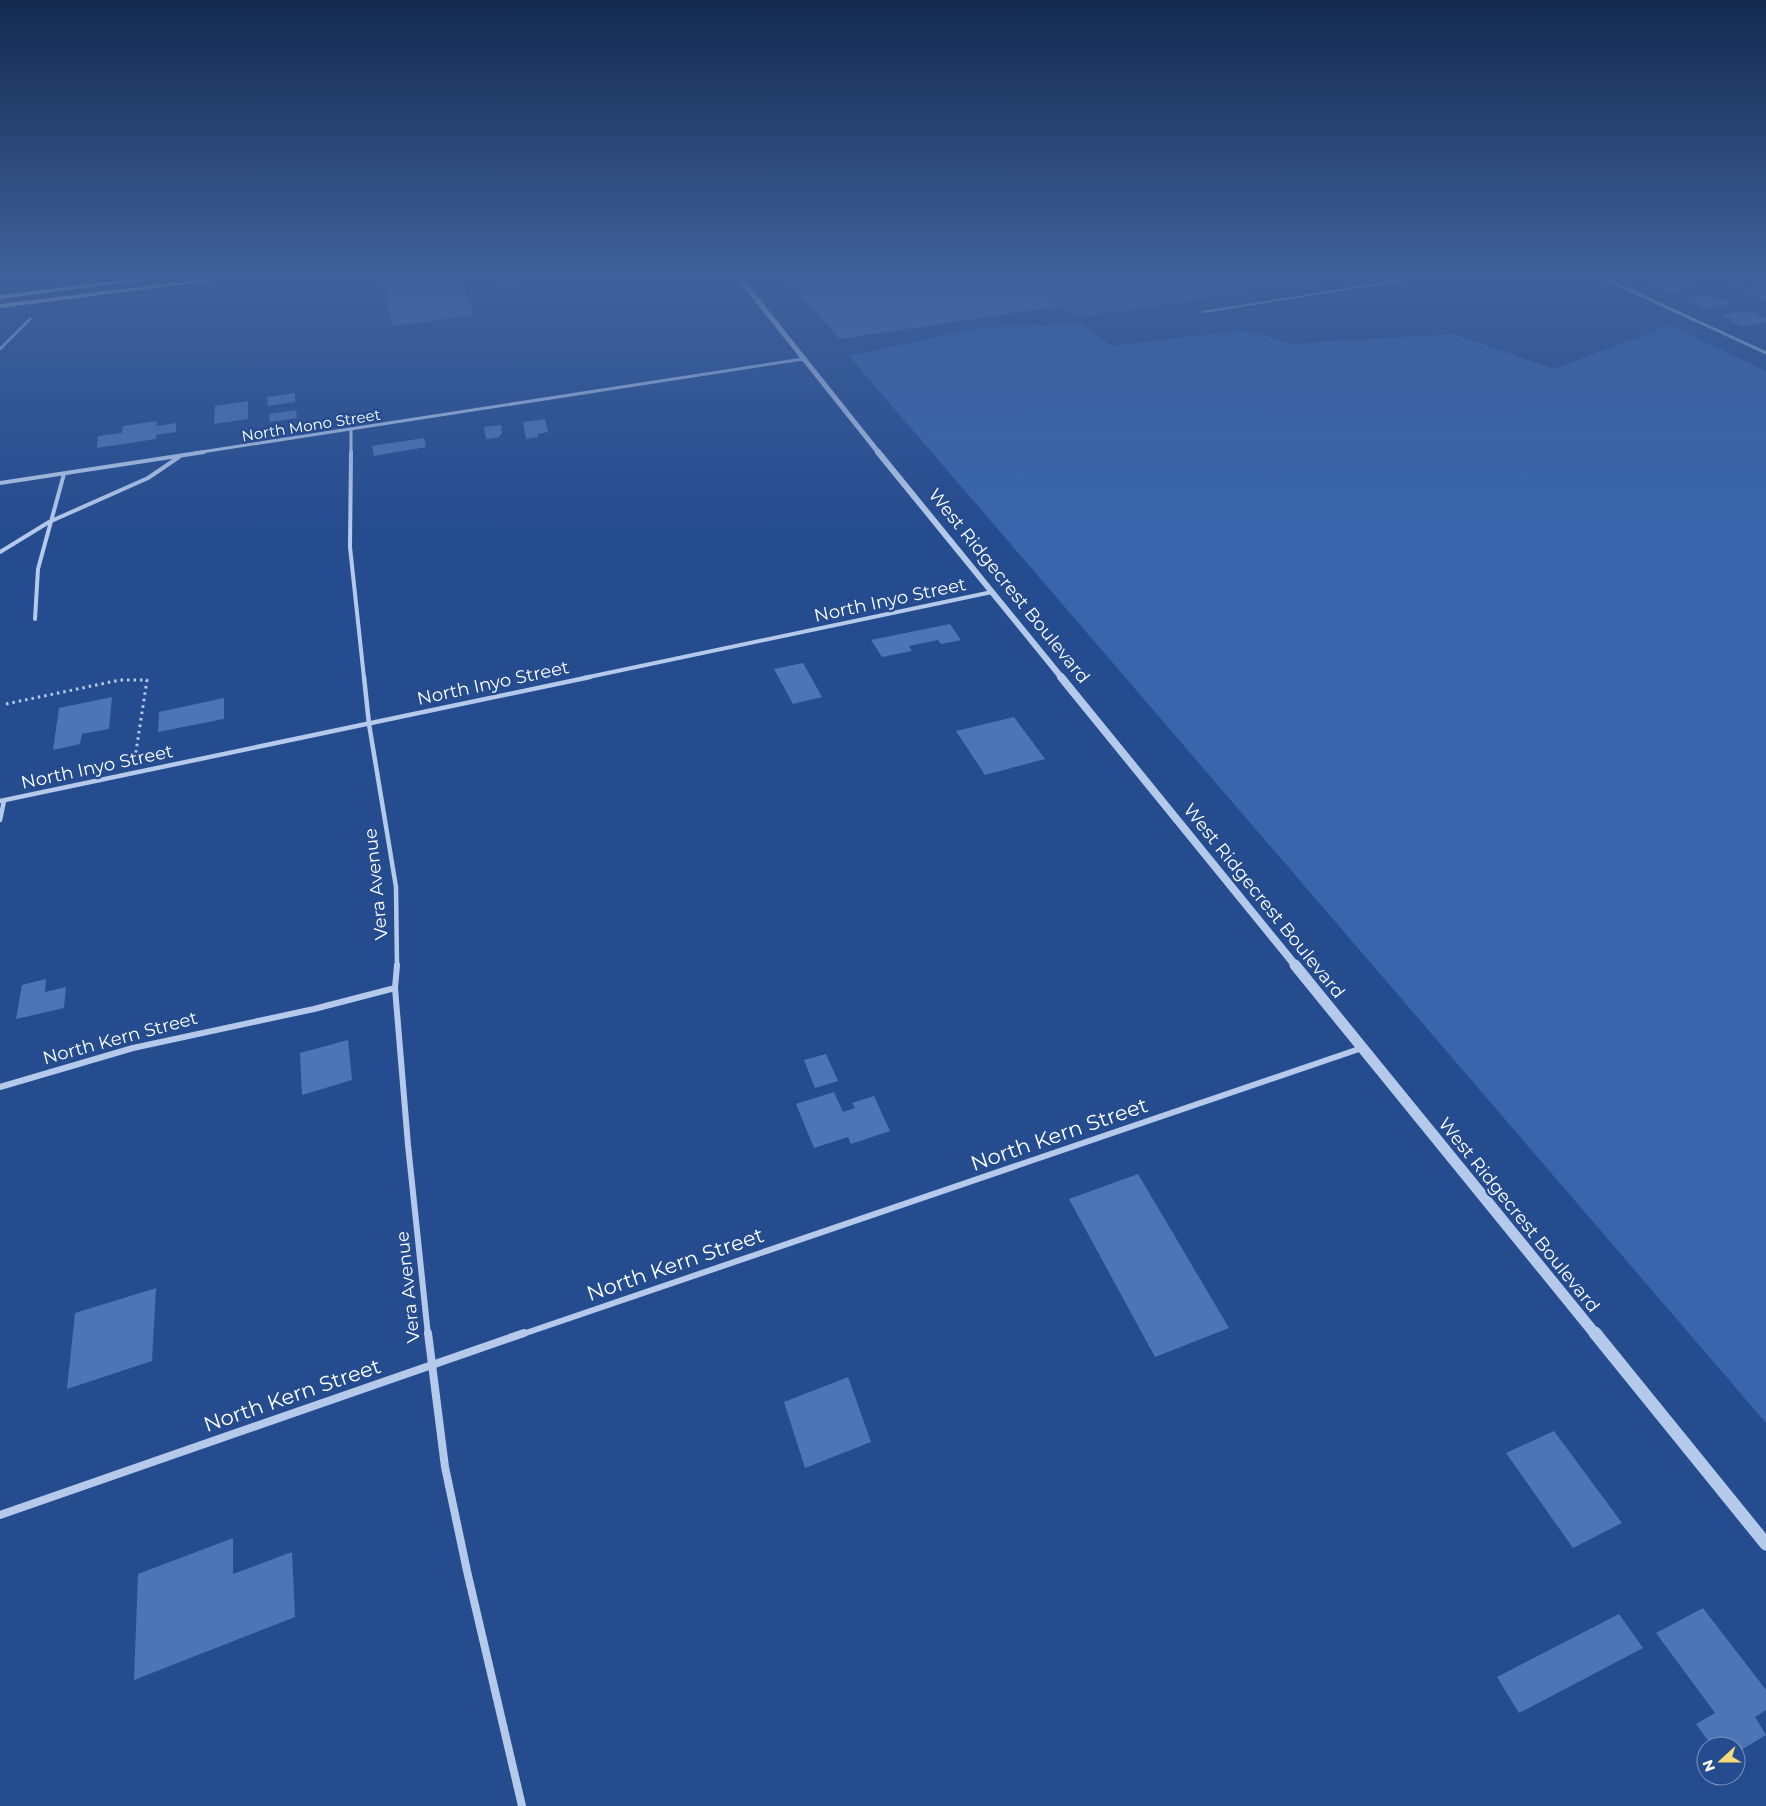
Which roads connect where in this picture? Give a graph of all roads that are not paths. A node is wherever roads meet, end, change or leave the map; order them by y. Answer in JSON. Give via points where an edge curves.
{"nodes":[{"id":1,"x":795,"y":360,"type":"edge"},
{"id":2,"x":804,"y":360,"type":"edge"},
{"id":3,"x":351,"y":430,"type":"junction"},
{"id":4,"x":182,"y":456,"type":"junction"},
{"id":5,"x":64,"y":474,"type":"junction"},
{"id":6,"x":0,"y":484,"type":"edge"},
{"id":7,"x":50,"y":522,"type":"junction"},
{"id":8,"x":0,"y":552,"type":"edge"},
{"id":9,"x":992,"y":592,"type":"junction"},
{"id":10,"x":35,"y":619,"type":"dead end"},
{"id":11,"x":369,"y":724,"type":"junction"},
{"id":12,"x":2,"y":801,"type":"edge"},
{"id":13,"x":0,"y":820,"type":"edge"},
{"id":14,"x":395,"y":988,"type":"junction"},
{"id":15,"x":1362,"y":1048,"type":"junction"},
{"id":16,"x":0,"y":1087,"type":"edge"},
{"id":17,"x":432,"y":1365,"type":"junction"},
{"id":18,"x":0,"y":1515,"type":"edge"},
{"id":19,"x":1766,"y":1544,"type":"edge"},
{"id":20,"x":522,"y":1806,"type":"edge"}],
"edges":[{"from":1,"to":3,"type":"street","name":"North Mono Street"},
{"from":2,"to":9,"type":"street","name":"West Ridgecrest Boulevard"},
{"from":3,"to":4,"type":"street","name":"North Mono Street"},
{"from":3,"to":11,"type":"street","name":"Vera Avenue","via":[[350,547]]},
{"from":4,"to":5,"type":"street","name":"North Mono Street"},
{"from":4,"to":7,"type":"street","via":[[148,478]]},
{"from":5,"to":6,"type":"street","name":"North Mono Street"},
{"from":5,"to":7,"type":"street"},
{"from":7,"to":8,"type":"street"},
{"from":7,"to":10,"type":"street","via":[[38,569]]},
{"from":9,"to":11,"type":"street","name":"North Inyo Street"},
{"from":9,"to":15,"type":"street","name":"West Ridgecrest Boulevard"},
{"from":11,"to":12,"type":"street","name":"North Inyo Street"},
{"from":11,"to":14,"type":"street","name":"Vera Avenue","via":[[396,887],[398,952]]},
{"from":12,"to":13,"type":"street"},
{"from":14,"to":16,"type":"street","name":"North Kern Street","via":[[133,1048]]},
{"from":14,"to":17,"type":"street","name":"Vera Avenue"},
{"from":15,"to":17,"type":"street","name":"North Kern Street"},
{"from":15,"to":19,"type":"street","name":"West Ridgecrest Boulevard"},
{"from":17,"to":18,"type":"street","name":"North Kern Street"},
{"from":17,"to":20,"type":"street","name":"Vera Avenue","via":[[445,1467]]}]}
